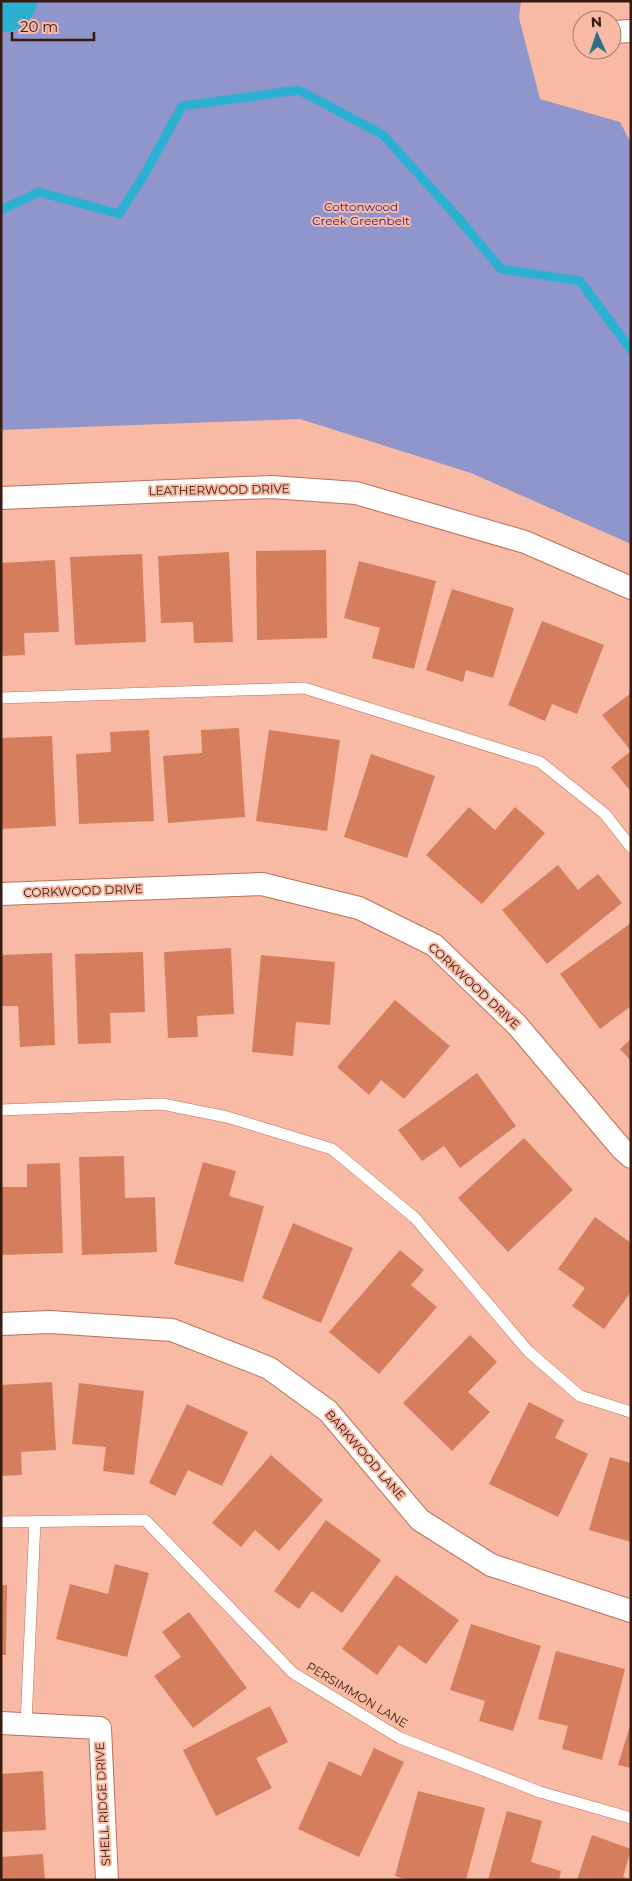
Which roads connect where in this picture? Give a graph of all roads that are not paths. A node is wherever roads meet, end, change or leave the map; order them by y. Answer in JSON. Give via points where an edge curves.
{"nodes":[{"id":1,"x":1,"y":498,"type":"edge"},
{"id":2,"x":631,"y":588,"type":"edge"},
{"id":3,"x":1,"y":698,"type":"edge"},
{"id":4,"x":631,"y":847,"type":"edge"},
{"id":5,"x":1,"y":894,"type":"edge"},
{"id":6,"x":1,"y":1110,"type":"edge"},
{"id":7,"x":631,"y":1157,"type":"edge"},
{"id":8,"x":1,"y":1324,"type":"edge"},
{"id":9,"x":631,"y":1412,"type":"edge"},
{"id":10,"x":34,"y":1521,"type":"junction"},
{"id":11,"x":1,"y":1522,"type":"edge"},
{"id":12,"x":631,"y":1611,"type":"edge"},
{"id":13,"x":1,"y":1723,"type":"edge"},
{"id":14,"x":26,"y":1724,"type":"junction"},
{"id":15,"x":631,"y":1818,"type":"edge"},
{"id":16,"x":108,"y":1880,"type":"edge"}],
"edges":[{"from":1,"to":2,"type":"street","name":"LEATHERWOOD DRIVE","via":[[271,487],[356,493],[525,542]]},
{"from":3,"to":4,"type":"lane","via":[[304,688],[540,762],[605,814]]},
{"from":5,"to":7,"type":"street","name":"CORKWOOD DRIVE","via":[[262,884],[359,908],[434,945],[517,1025]]},
{"from":6,"to":9,"type":"lane","via":[[162,1104],[227,1117],[332,1149],[415,1218],[528,1351],[580,1396]]},
{"from":8,"to":12,"type":"street","name":"BARKWOOD LANE","via":[[50,1322],[172,1330],[269,1368],[328,1411],[420,1520],[491,1566]]},
{"from":10,"to":11,"type":"lane","name":"PERSIMMON LANE"},
{"from":10,"to":14,"type":"lane"},
{"from":10,"to":15,"type":"lane","name":"PERSIMMON LANE","via":[[145,1520],[293,1673],[400,1738],[540,1792]]},
{"from":13,"to":14,"type":"street"},
{"from":14,"to":16,"type":"street","name":"SHELL RIDGE DRIVE","via":[[100,1728]]}]}
